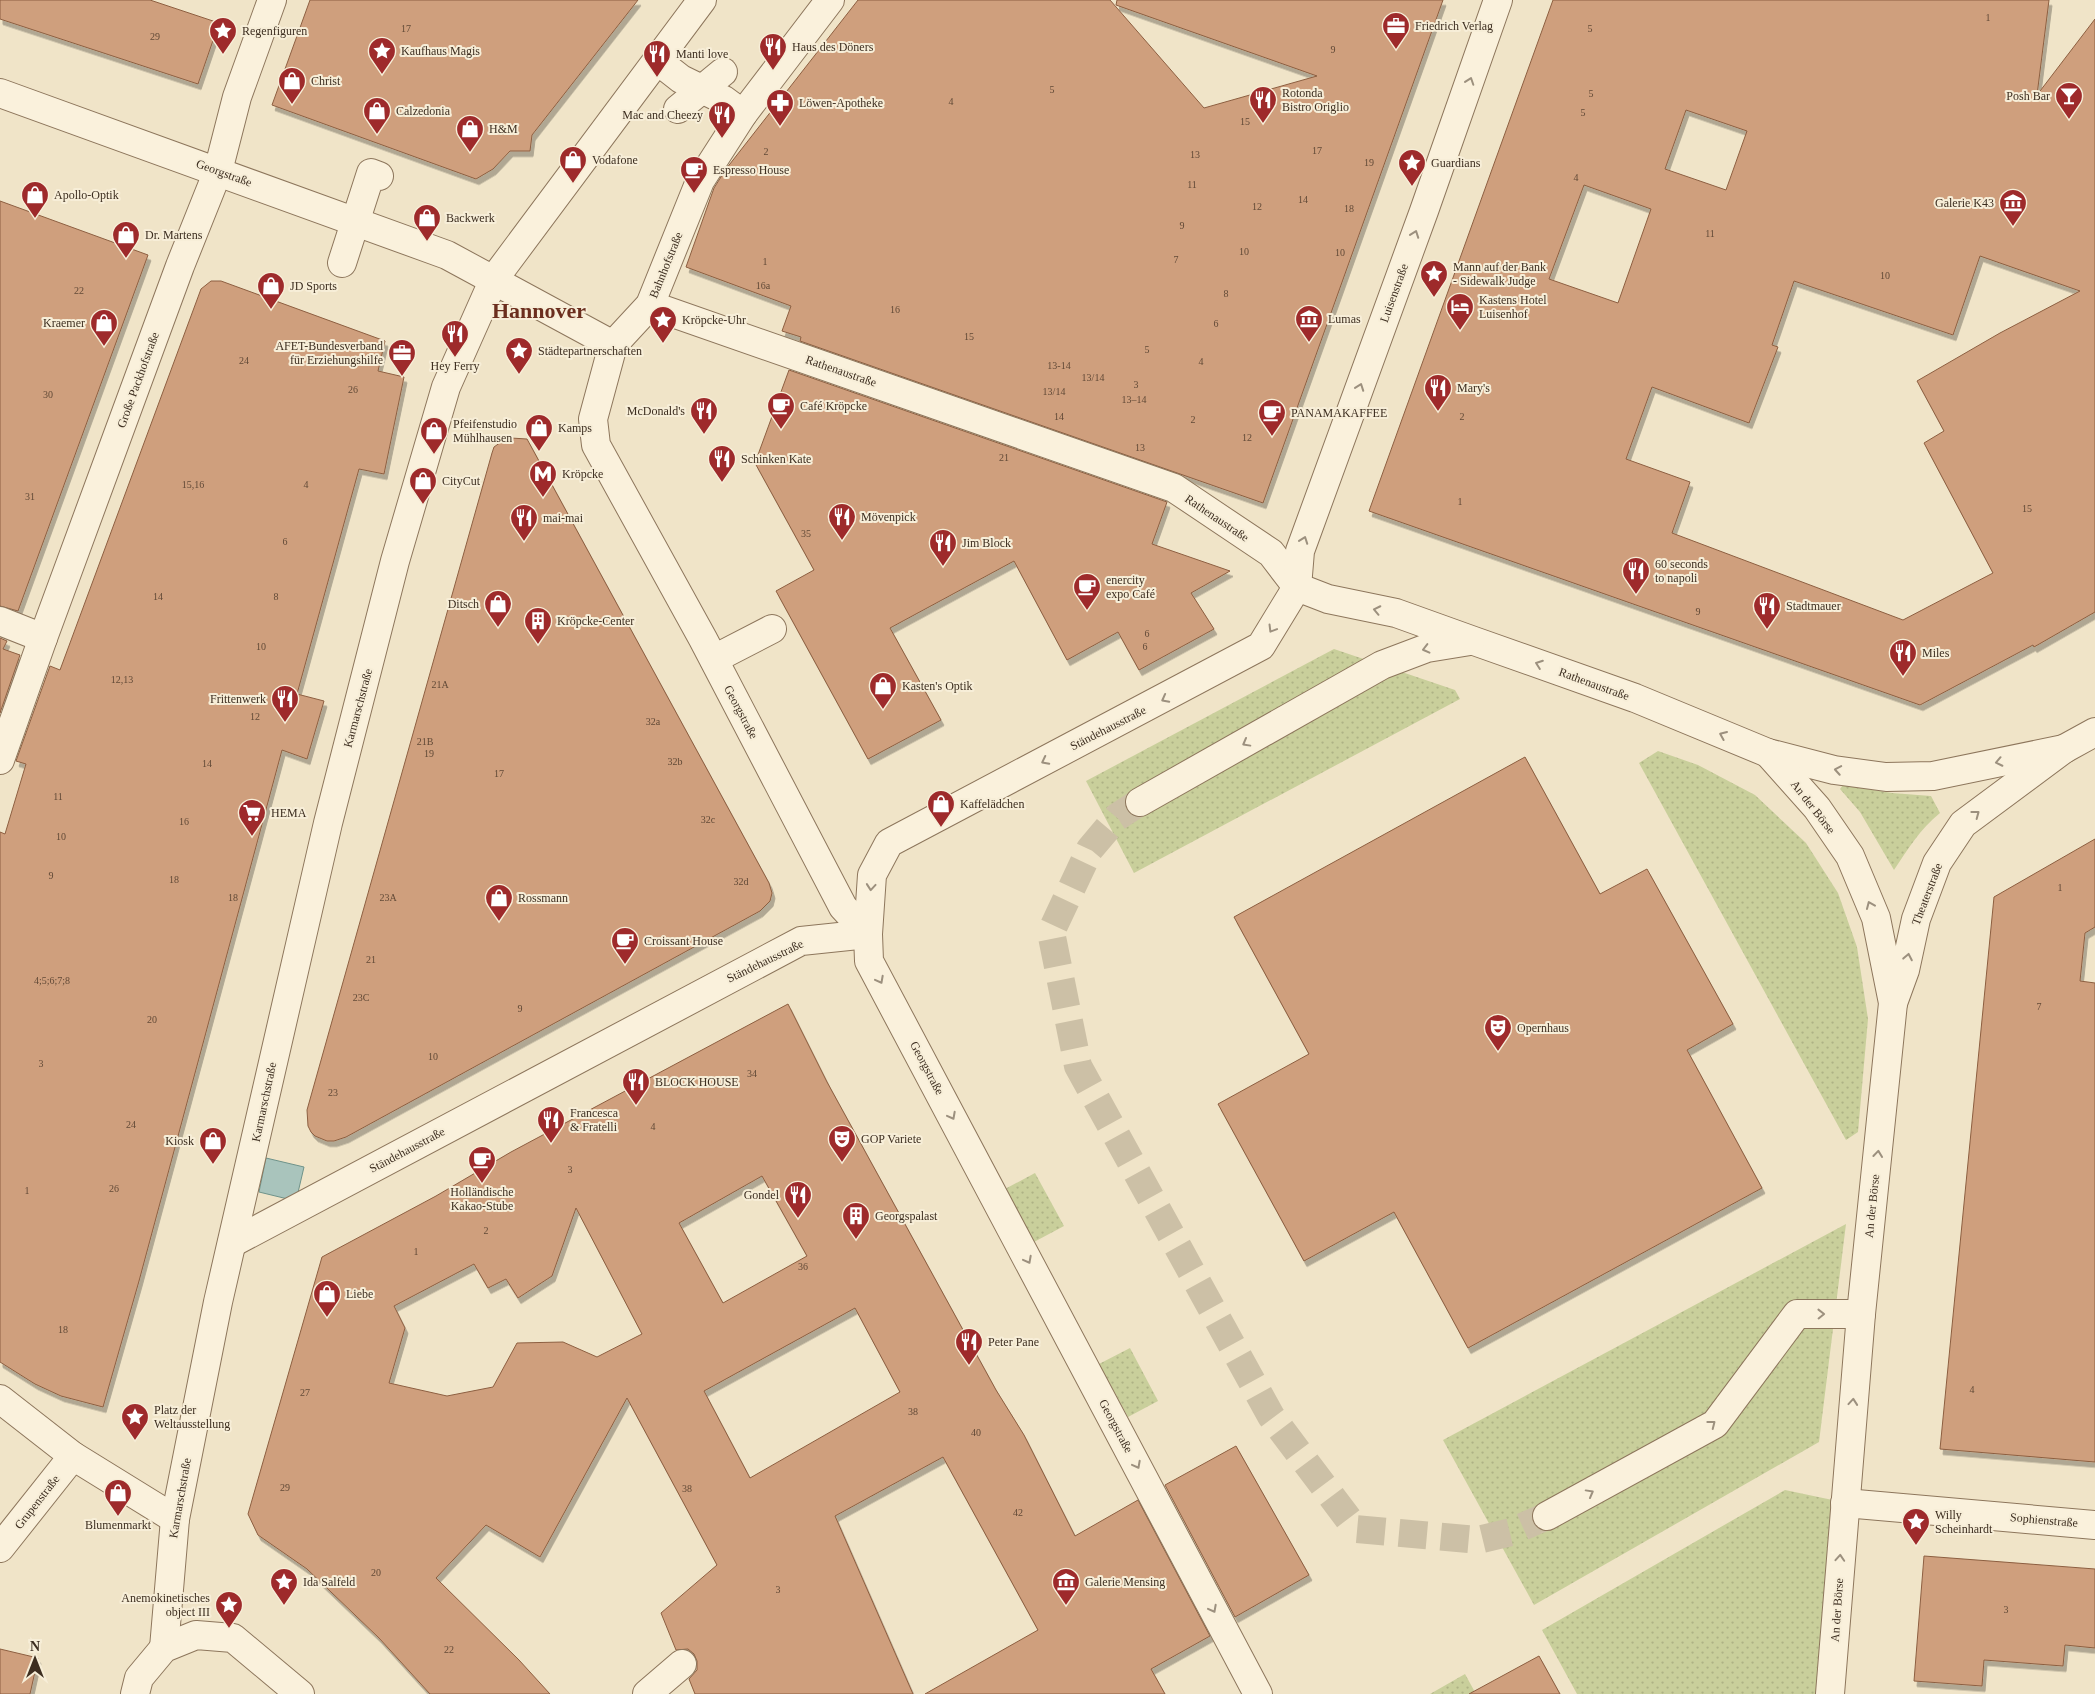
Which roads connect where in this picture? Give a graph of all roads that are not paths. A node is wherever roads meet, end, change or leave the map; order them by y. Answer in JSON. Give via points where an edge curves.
{"nodes":[{"id":1,"x":272,"y":0,"type":"edge"},
{"id":2,"x":702,"y":0,"type":"edge"},
{"id":3,"x":830,"y":0,"type":"edge"},
{"id":4,"x":1498,"y":0,"type":"edge"},
{"id":5,"x":658,"y":61,"type":"junction"},
{"id":6,"x":723,"y":72,"type":"dead end"},
{"id":7,"x":701,"y":88,"type":"junction"},
{"id":8,"x":0,"y":93,"type":"edge"},
{"id":9,"x":678,"y":109,"type":"dead end"},
{"id":10,"x":743,"y":114,"type":"junction"},
{"id":11,"x":218,"y":171,"type":"junction"},
{"id":12,"x":377,"y":175,"type":"dead end"},
{"id":13,"x":356,"y":221,"type":"junction"},
{"id":14,"x":349,"y":266,"type":"dead end"},
{"id":15,"x":494,"y":279,"type":"junction"},
{"id":16,"x":650,"y":305,"type":"junction"},
{"id":17,"x":613,"y":345,"type":"junction"},
{"id":18,"x":596,"y":445,"type":"joint"},
{"id":19,"x":400,"y":531,"type":"dead end"},
{"id":20,"x":395,"y":561,"type":"junction"},
{"id":21,"x":1297,"y":587,"type":"junction"},
{"id":22,"x":0,"y":621,"type":"edge"},
{"id":23,"x":774,"y":622,"type":"dead end"},
{"id":24,"x":43,"y":638,"type":"junction"},
{"id":25,"x":1474,"y":641,"type":"junction"},
{"id":26,"x":714,"y":659,"type":"junction"},
{"id":27,"x":2095,"y":732,"type":"edge"},
{"id":28,"x":2064,"y":749,"type":"junction"},
{"id":29,"x":1768,"y":754,"type":"junction"},
{"id":30,"x":0,"y":760,"type":"edge"},
{"id":31,"x":1140,"y":802,"type":"tunnel mouth"},
{"id":32,"x":868,"y":934,"type":"junction"},
{"id":33,"x":1893,"y":1004,"type":"junction"},
{"id":34,"x":232,"y":1243,"type":"junction"},
{"id":35,"x":1861,"y":1314,"type":"junction"},
{"id":36,"x":0,"y":1399,"type":"edge"},
{"id":37,"x":73,"y":1456,"type":"junction"},
{"id":38,"x":1844,"y":1503,"type":"junction"},
{"id":39,"x":1547,"y":1516,"type":"tunnel mouth"},
{"id":40,"x":175,"y":1519,"type":"junction"},
{"id":41,"x":2095,"y":1525,"type":"edge"},
{"id":42,"x":0,"y":1548,"type":"edge"},
{"id":43,"x":164,"y":1648,"type":"junction"},
{"id":44,"x":682,"y":1664,"type":"dead end"},
{"id":45,"x":135,"y":1694,"type":"edge"},
{"id":46,"x":300,"y":1694,"type":"edge"},
{"id":47,"x":647,"y":1694,"type":"edge"},
{"id":48,"x":1258,"y":1694,"type":"edge"},
{"id":49,"x":1830,"y":1694,"type":"edge"}],
"edges":[{"from":1,"to":11,"type":"street","name":"Große Packhofstraße","via":[[237,97]]},
{"from":2,"to":5,"type":"street"},
{"from":3,"to":10,"type":"street","name":"Bahnhofstraße"},
{"from":21,"to":4,"type":"street","name":"Luisenstraße","one_way":true,"via":[[1300,551]]},
{"from":5,"to":7,"type":"street","via":[[681,79]]},
{"from":5,"to":15,"type":"street"},
{"from":6,"to":7,"type":"street"},
{"from":7,"to":9,"type":"street"},
{"from":7,"to":10,"type":"street"},
{"from":8,"to":11,"type":"street","name":"Georgstraße"},
{"from":10,"to":16,"type":"street","name":"Bahnhofstraße","via":[[700,181]]},
{"from":11,"to":13,"type":"street","name":"Georgstraße"},
{"from":11,"to":24,"type":"street","name":"Große Packhofstraße"},
{"from":12,"to":13,"type":"street"},
{"from":13,"to":14,"type":"street"},
{"from":13,"to":15,"type":"street","name":"Georgstraße","via":[[447,255]]},
{"from":15,"to":17,"type":"street"},
{"from":15,"to":20,"type":"street","name":"Karmarschstraße","via":[[446,387]]},
{"from":16,"to":17,"type":"street","name":"Bahnhofstraße"},
{"from":16,"to":21,"type":"street","name":"Rathenaustraße","via":[[1174,488],[1271,553]]},
{"from":17,"to":18,"type":"street","name":"Bahnhofstraße","via":[[593,419]]},
{"from":18,"to":26,"type":"street","name":"Georgstraße"},
{"from":19,"to":20,"type":"street","via":[[391,529],[387,541]]},
{"from":20,"to":34,"type":"street","name":"Karmarschstraße","via":[[328,823]]},
{"from":25,"to":21,"type":"street","name":"Rathenaustraße","one_way":true,"via":[[1396,613],[1328,599]]},
{"from":21,"to":32,"type":"street","name":"Ständehausstraße","one_way":true,"via":[[1261,646],[889,844],[872,876]]},
{"from":22,"to":24,"type":"street"},
{"from":23,"to":26,"type":"street"},
{"from":24,"to":30,"type":"street","name":"Große Packhofstraße"},
{"from":29,"to":25,"type":"street","name":"Rathenaustraße","one_way":true,"via":[[1635,698]]},
{"from":25,"to":31,"type":"street","one_way":true,"via":[[1427,648],[1382,665]]},
{"from":26,"to":32,"type":"street","name":"Georgstraße","via":[[843,907]]},
{"from":27,"to":28,"type":"street","name":"Theaterstraße"},
{"from":28,"to":29,"type":"street","name":"Theaterstraße","one_way":true,"via":[[1933,776],[1886,778],[1834,770]]},
{"from":33,"to":28,"type":"street","name":"Theaterstraße","one_way":true,"via":[[1905,970],[1916,919],[1937,864],[1963,824]]},
{"from":33,"to":29,"type":"street","name":"An der Börse","one_way":true,"via":[[1876,918],[1850,856],[1817,808]]},
{"from":32,"to":34,"type":"street","name":"Ständehausstraße","via":[[801,941]]},
{"from":32,"to":48,"type":"street","name":"Georgstraße","one_way":true,"via":[[869,961]]},
{"from":35,"to":33,"type":"street","name":"An der Börse","one_way":true},
{"from":34,"to":40,"type":"street","name":"Karmarschstraße"},
{"from":38,"to":35,"type":"street","name":"An der Börse","one_way":true},
{"from":39,"to":35,"type":"street","one_way":true,"via":[[1715,1424],[1797,1314]]},
{"from":36,"to":37,"type":"street"},
{"from":37,"to":40,"type":"street"},
{"from":37,"to":42,"type":"street","name":"Grupenstraße"},
{"from":38,"to":41,"type":"street","name":"Sophienstraße"},
{"from":49,"to":38,"type":"street","name":"An der Börse","one_way":true},
{"from":40,"to":43,"type":"street","name":"Karmarschstraße"},
{"from":43,"to":45,"type":"street","via":[[139,1678]]},
{"from":43,"to":46,"type":"street","via":[[196,1635],[233,1638]]},
{"from":44,"to":47,"type":"street"}]}
